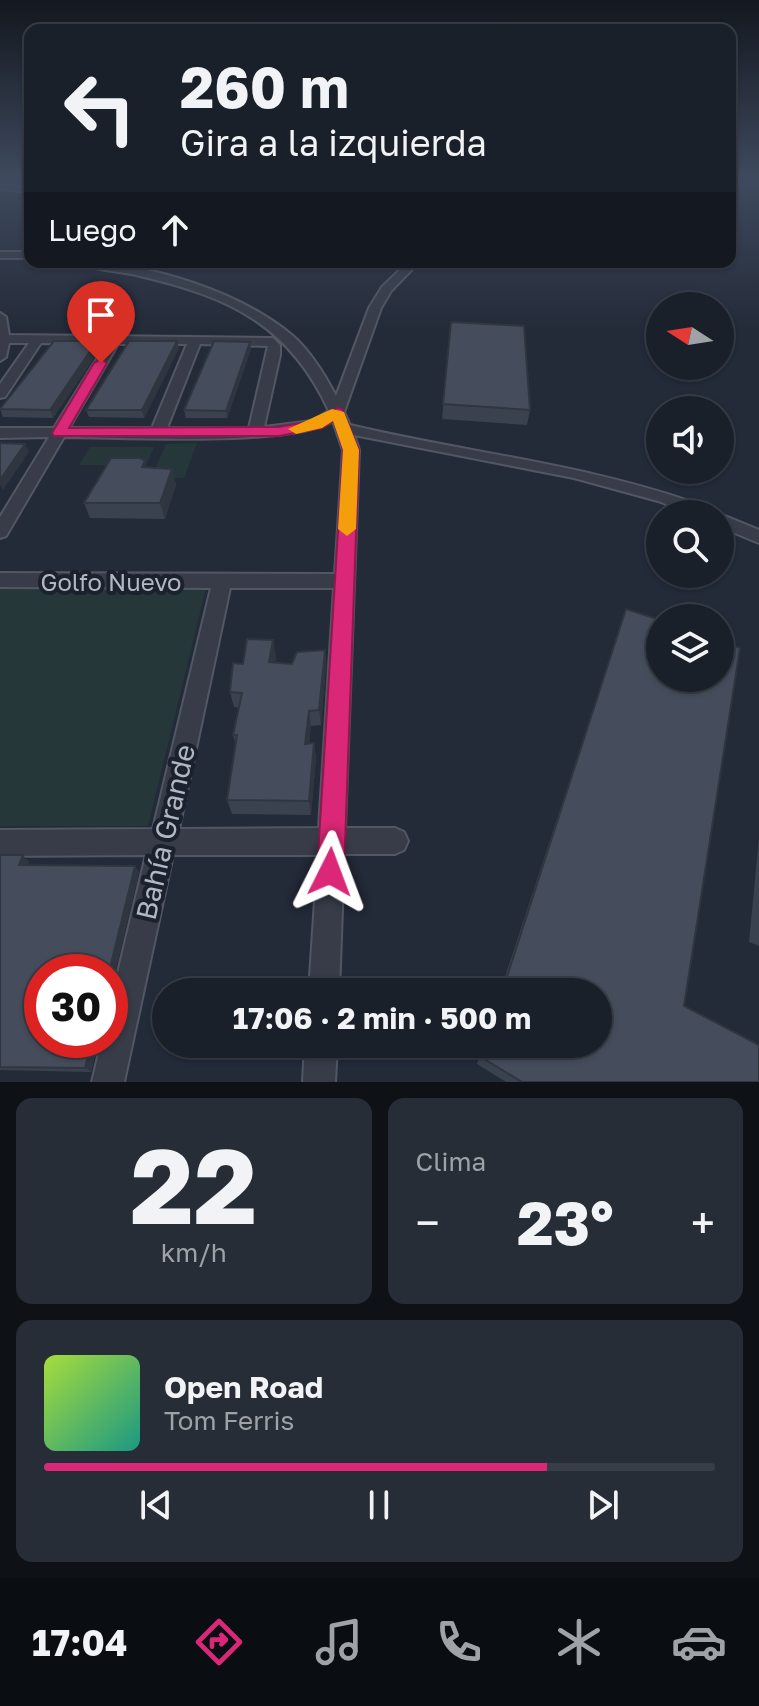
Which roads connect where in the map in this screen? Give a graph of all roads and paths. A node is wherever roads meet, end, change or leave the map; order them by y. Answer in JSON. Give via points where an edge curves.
{"nodes":[{"id":1,"x":0,"y":255,"type":"edge"},
{"id":2,"x":24,"y":255,"type":"edge"},
{"id":3,"x":109,"y":268,"type":"edge"},
{"id":4,"x":408,"y":268,"type":"edge"},
{"id":5,"x":0,"y":317,"type":"edge"},
{"id":6,"x":4,"y":339,"type":"junction"},
{"id":7,"x":38,"y":339,"type":"junction"},
{"id":8,"x":114,"y":340,"type":"junction"},
{"id":9,"x":195,"y":340,"type":"junction"},
{"id":10,"x":0,"y":357,"type":"edge"},
{"id":11,"x":0,"y":394,"type":"edge"},
{"id":12,"x":341,"y":420,"type":"junction"},
{"id":13,"x":158,"y":432,"type":"junction"},
{"id":14,"x":255,"y":432,"type":"junction"},
{"id":15,"x":0,"y":433,"type":"edge"},
{"id":16,"x":59,"y":433,"type":"junction"},
{"id":17,"x":677,"y":500,"type":"edge"},
{"id":18,"x":734,"y":526,"type":"edge"},
{"id":19,"x":0,"y":532,"type":"edge"},
{"id":20,"x":759,"y":537,"type":"edge"},
{"id":21,"x":0,"y":580,"type":"edge"},
{"id":22,"x":222,"y":581,"type":"junction"},
{"id":23,"x":344,"y":581,"type":"junction"},
{"id":24,"x":395,"y":841,"type":"dead end"},
{"id":25,"x":0,"y":843,"type":"edge"},
{"id":26,"x":163,"y":843,"type":"junction"},
{"id":27,"x":332,"y":843,"type":"junction"},
{"id":28,"x":325,"y":978,"type":"edge"},
{"id":29,"x":320,"y":1058,"type":"edge"},
{"id":30,"x":108,"y":1082,"type":"edge"},
{"id":31,"x":319,"y":1082,"type":"edge"}],
"edges":[{"from":1,"to":2,"type":"street"},
{"from":3,"to":12,"type":"street","via":[[195,289],[276,330],[292,342]]},
{"from":4,"to":12,"type":"street","via":[[375,308]]},
{"from":5,"to":6,"type":"street"},
{"from":6,"to":7,"type":"street"},
{"from":6,"to":10,"type":"street"},
{"from":7,"to":8,"type":"street"},
{"from":7,"to":11,"type":"street"},
{"from":8,"to":9,"type":"street"},
{"from":8,"to":16,"type":"street"},
{"from":9,"to":13,"type":"street"},
{"from":9,"to":14,"type":"street","via":[[269,341],[274,349]]},
{"from":12,"to":14,"type":"street"},
{"from":12,"to":17,"type":"street","via":[[616,481]]},
{"from":12,"to":23,"type":"street","via":[[351,450]]},
{"from":13,"to":14,"type":"street"},
{"from":13,"to":16,"type":"street"},
{"from":15,"to":16,"type":"street"},
{"from":16,"to":19,"type":"street"},
{"from":18,"to":20,"type":"street"},
{"from":21,"to":22,"type":"street","name":"Golfo Nuevo"},
{"from":22,"to":23,"type":"street","name":"Golfo Nuevo"},
{"from":22,"to":26,"type":"street","name":"Bahía Grande"},
{"from":23,"to":27,"type":"street"},
{"from":24,"to":27,"type":"street"},
{"from":25,"to":26,"type":"street"},
{"from":26,"to":27,"type":"street"},
{"from":26,"to":30,"type":"street","name":"Bahía Grande"},
{"from":27,"to":28,"type":"street"},
{"from":29,"to":31,"type":"street"}]}
